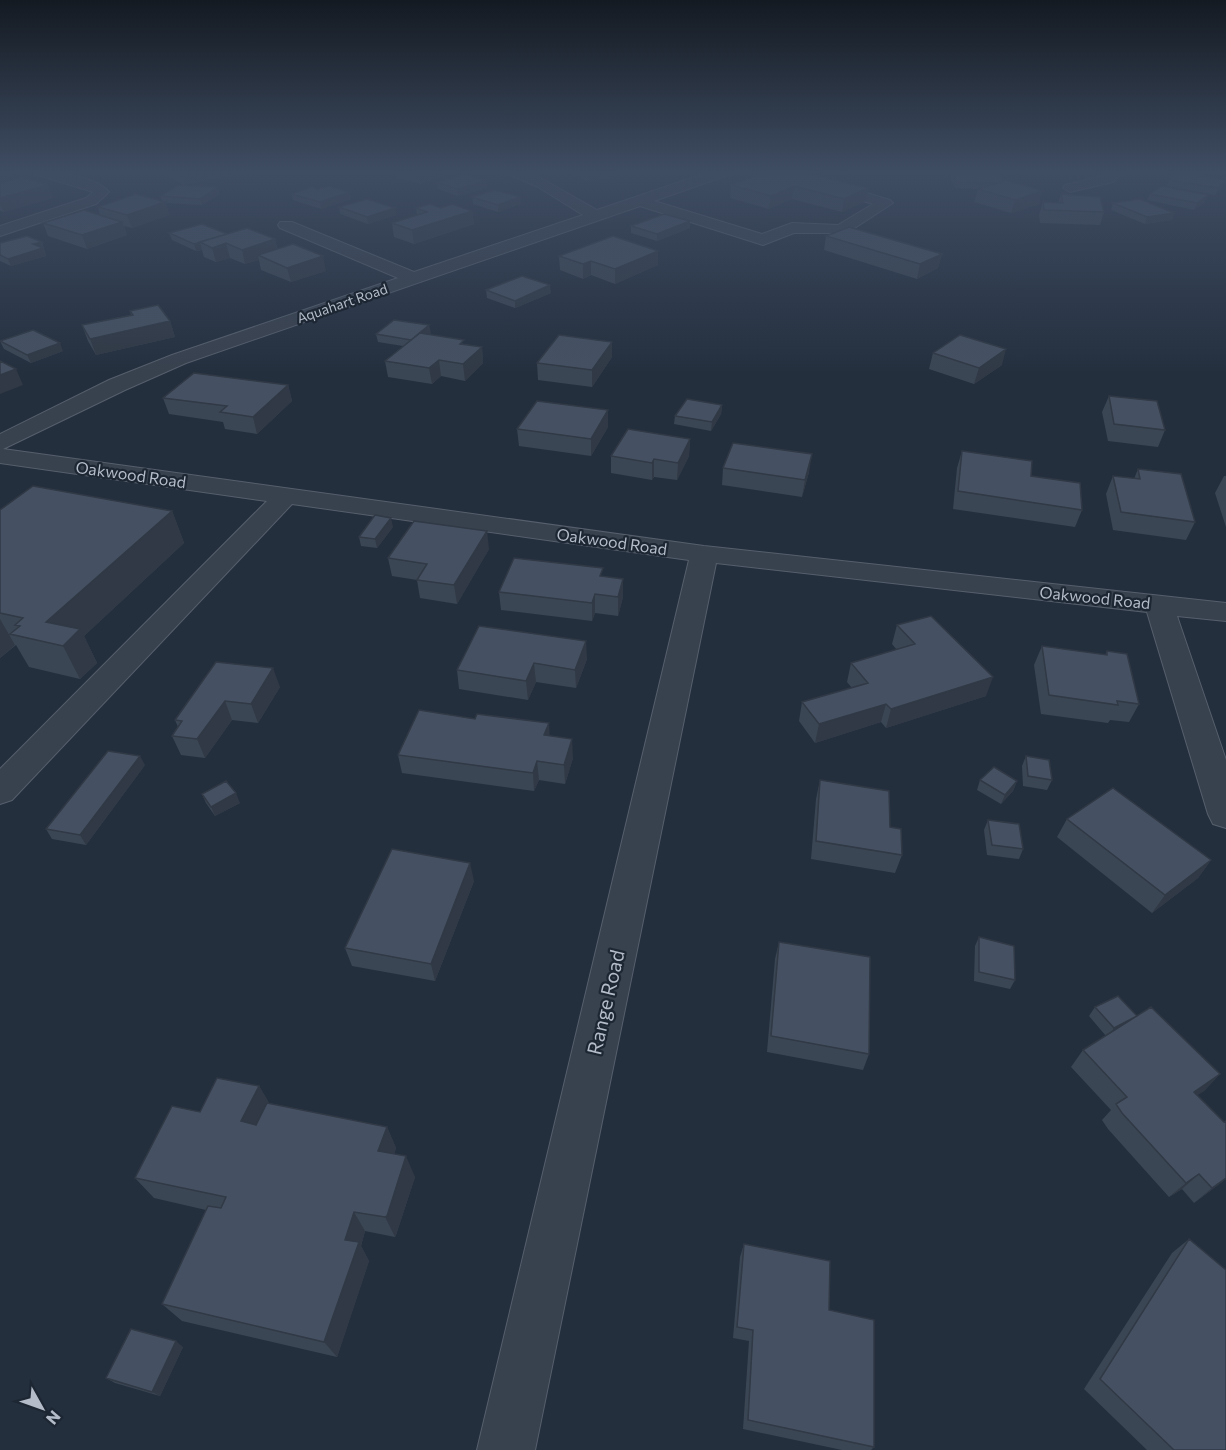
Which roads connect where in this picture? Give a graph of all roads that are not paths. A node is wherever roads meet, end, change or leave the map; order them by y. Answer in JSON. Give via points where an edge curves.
{"nodes":[{"id":1,"x":318,"y":239,"type":"edge"},
{"id":2,"x":530,"y":239,"type":"edge"},
{"id":3,"x":413,"y":279,"type":"junction"},
{"id":4,"x":0,"y":443,"type":"edge"},
{"id":5,"x":0,"y":456,"type":"edge"},
{"id":6,"x":287,"y":495,"type":"junction"},
{"id":7,"x":704,"y":554,"type":"junction"},
{"id":8,"x":1159,"y":604,"type":"junction"},
{"id":9,"x":1226,"y":612,"type":"edge"},
{"id":10,"x":0,"y":791,"type":"edge"},
{"id":11,"x":1226,"y":814,"type":"edge"},
{"id":12,"x":506,"y":1450,"type":"edge"}],
"edges":[{"from":1,"to":3,"type":"street"},
{"from":2,"to":3,"type":"street","name":"Aquahart Road"},
{"from":3,"to":4,"type":"street","name":"Aquahart Road","via":[[179,359]]},
{"from":5,"to":6,"type":"street","name":"Oakwood Road"},
{"from":6,"to":7,"type":"street","name":"Oakwood Road"},
{"from":6,"to":10,"type":"street"},
{"from":7,"to":8,"type":"street","name":"Oakwood Road"},
{"from":7,"to":12,"type":"street","name":"Range Road"},
{"from":8,"to":9,"type":"street","name":"Oakwood Road"},
{"from":8,"to":11,"type":"street"}]}
